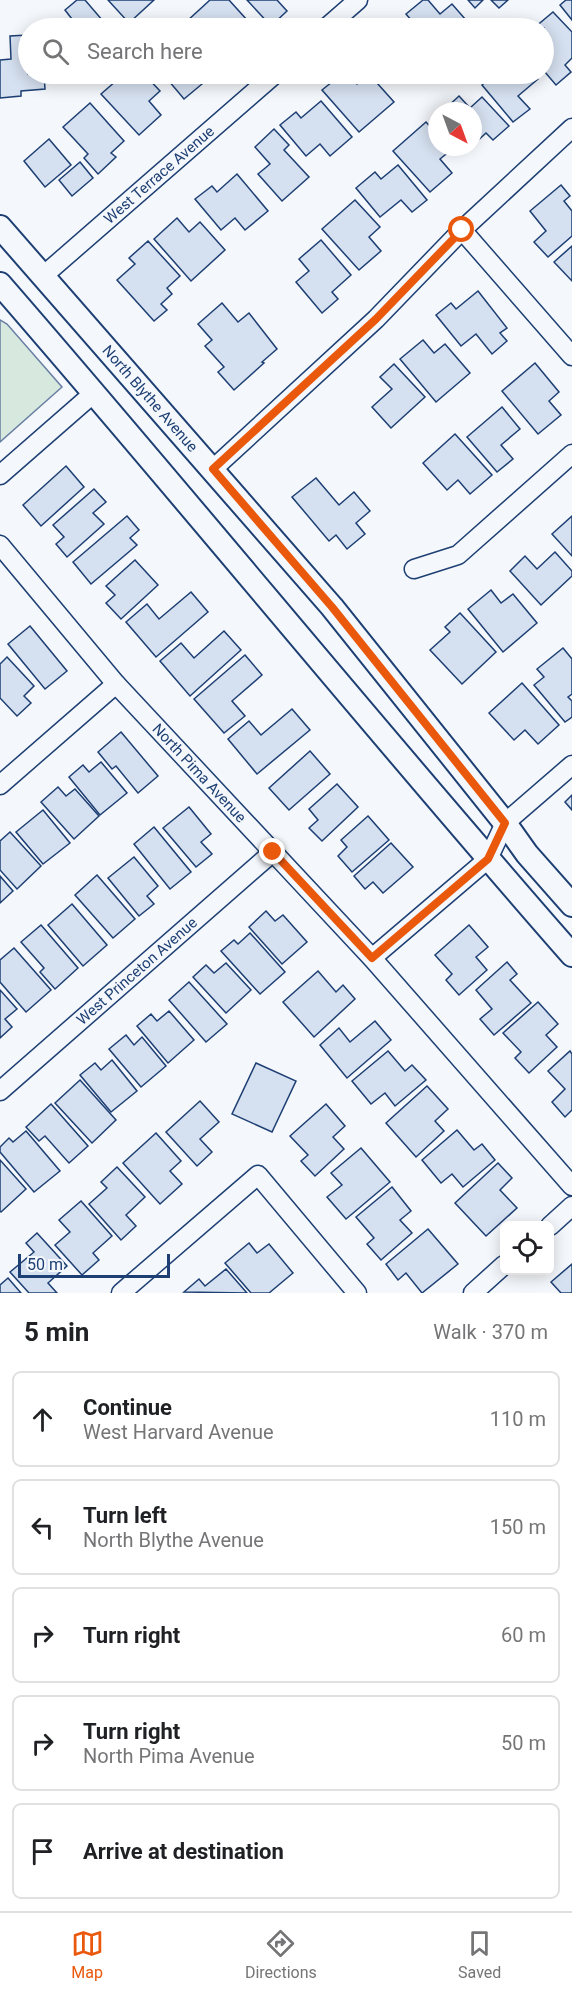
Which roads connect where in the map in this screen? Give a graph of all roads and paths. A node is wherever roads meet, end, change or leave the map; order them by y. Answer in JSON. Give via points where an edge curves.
{"nodes":[{"id":1,"x":358,"y":0,"type":"edge"},
{"id":2,"x":337,"y":18,"type":"edge"},
{"id":3,"x":263,"y":84,"type":"edge"},
{"id":4,"x":572,"y":128,"type":"edge"},
{"id":5,"x":0,"y":227,"type":"edge"},
{"id":6,"x":462,"y":230,"type":"junction"},
{"id":7,"x":43,"y":276,"type":"junction"},
{"id":8,"x":0,"y":284,"type":"edge"},
{"id":9,"x":572,"y":356,"type":"edge"},
{"id":10,"x":94,"y":392,"type":"junction"},
{"id":11,"x":572,"y":454,"type":"edge"},
{"id":12,"x":213,"y":469,"type":"junction"},
{"id":13,"x":0,"y":475,"type":"edge"},
{"id":14,"x":0,"y":545,"type":"edge"},
{"id":15,"x":414,"y":569,"type":"dead end"},
{"id":16,"x":116,"y":684,"type":"junction"},
{"id":17,"x":572,"y":765,"type":"edge"},
{"id":18,"x":0,"y":785,"type":"edge"},
{"id":19,"x":496,"y":841,"type":"junction"},
{"id":20,"x":273,"y":852,"type":"junction"},
{"id":21,"x":572,"y":905,"type":"edge"},
{"id":22,"x":572,"y":955,"type":"edge"},
{"id":23,"x":372,"y":958,"type":"junction"},
{"id":24,"x":0,"y":1091,"type":"edge"},
{"id":25,"x":572,"y":1186,"type":"edge"},
{"id":26,"x":572,"y":1206,"type":"edge"},
{"id":27,"x":554,"y":1222,"type":"edge"},
{"id":28,"x":500,"y":1269,"type":"edge"},
{"id":29,"x":121,"y":1293,"type":"edge"},
{"id":30,"x":357,"y":1293,"type":"edge"},
{"id":31,"x":473,"y":1293,"type":"edge"}],
"edges":[{"from":1,"to":2,"type":"street"},
{"from":3,"to":7,"type":"street","name":"West Terrace Avenue"},
{"from":4,"to":6,"type":"street"},
{"from":5,"to":7,"type":"street","name":"North Blythe Avenue"},
{"from":6,"to":9,"type":"street"},
{"from":6,"to":12,"type":"street","via":[[376,319]]},
{"from":7,"to":12,"type":"street","name":"North Blythe Avenue"},
{"from":8,"to":10,"type":"street","name":"North Blythe Avenue"},
{"from":10,"to":13,"type":"street"},
{"from":10,"to":19,"type":"street","name":"North Blythe Avenue"},
{"from":11,"to":15,"type":"street","via":[[458,555]]},
{"from":12,"to":19,"type":"street","name":"North Blythe Avenue","via":[[332,607]]},
{"from":14,"to":16,"type":"street","name":"North Pima Avenue"},
{"from":16,"to":18,"type":"street"},
{"from":16,"to":20,"type":"street","name":"North Pima Avenue"},
{"from":17,"to":19,"type":"street"},
{"from":19,"to":21,"type":"street","name":"North Blythe Avenue","via":[[527,854]]},
{"from":19,"to":22,"type":"street","name":"North Blythe Avenue"},
{"from":19,"to":23,"type":"street"},
{"from":20,"to":23,"type":"street","name":"North Pima Avenue"},
{"from":20,"to":24,"type":"street","name":"West Princeton Avenue"},
{"from":23,"to":25,"type":"street","name":"North Pima Avenue"},
{"from":26,"to":27,"type":"street"},
{"from":28,"to":31,"type":"street"},
{"from":29,"to":30,"type":"street","via":[[258,1175]]}]}
